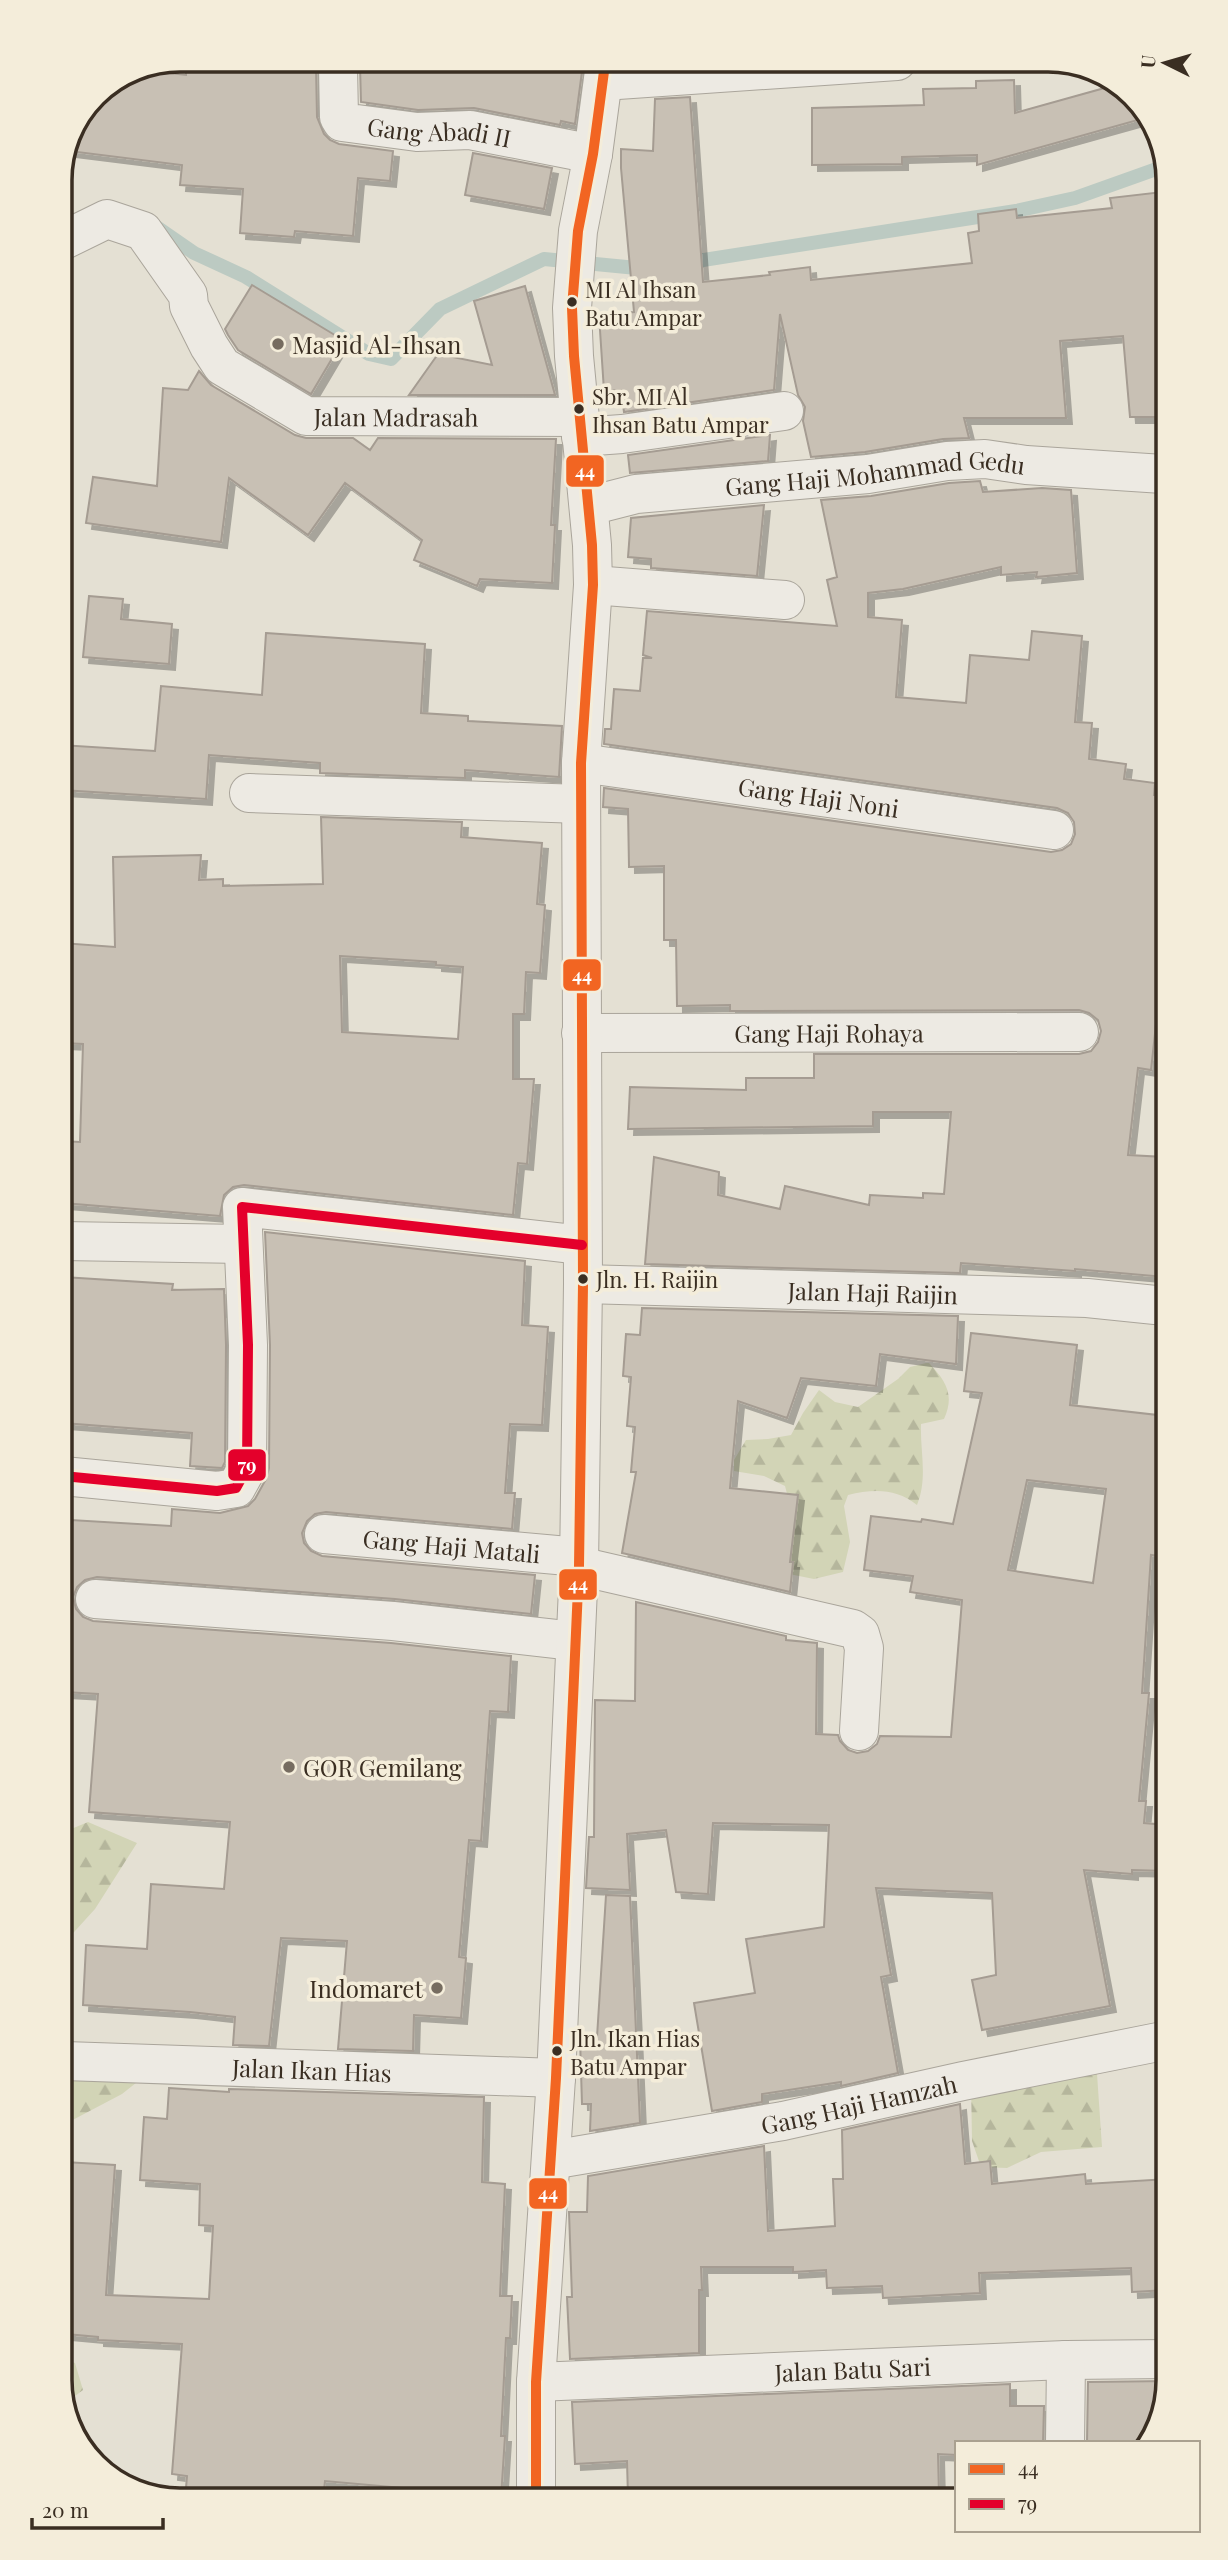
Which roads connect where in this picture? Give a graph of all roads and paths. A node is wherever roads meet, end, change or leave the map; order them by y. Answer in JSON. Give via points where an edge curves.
{"nodes":[{"id":1,"x":338,"y":72,"type":"edge"},
{"id":2,"x":628,"y":72,"type":"edge"},
{"id":3,"x":604,"y":73,"type":"edge"},
{"id":4,"x":593,"y":154,"type":"junction"},
{"id":5,"x":72,"y":236,"type":"edge"},
{"id":6,"x":784,"y":411,"type":"dead end"},
{"id":7,"x":580,"y":427,"type":"junction"},
{"id":8,"x":1156,"y":474,"type":"edge"},
{"id":9,"x":589,"y":506,"type":"junction"},
{"id":10,"x":593,"y":585,"type":"junction"},
{"id":11,"x":785,"y":600,"type":"dead end"},
{"id":12,"x":581,"y":764,"type":"junction"},
{"id":13,"x":249,"y":793,"type":"dead end"},
{"id":14,"x":581,"y":804,"type":"junction"},
{"id":15,"x":1055,"y":830,"type":"dead end"},
{"id":16,"x":1079,"y":1032,"type":"dead end"},
{"id":17,"x":581,"y":1033,"type":"junction"},
{"id":18,"x":72,"y":1241,"type":"edge"},
{"id":19,"x":243,"y":1244,"type":"junction"},
{"id":20,"x":582,"y":1245,"type":"junction"},
{"id":21,"x":583,"y":1284,"type":"junction"},
{"id":22,"x":1156,"y":1305,"type":"edge"},
{"id":23,"x":72,"y":1477,"type":"edge"},
{"id":24,"x":324,"y":1534,"type":"dead end"},
{"id":25,"x":579,"y":1561,"type":"junction"},
{"id":26,"x":95,"y":1600,"type":"dead end"},
{"id":27,"x":574,"y":1641,"type":"junction"},
{"id":28,"x":859,"y":1731,"type":"dead end"},
{"id":29,"x":1156,"y":2042,"type":"edge"},
{"id":30,"x":72,"y":2060,"type":"edge"},
{"id":31,"x":556,"y":2078,"type":"junction"},
{"id":32,"x":551,"y":2160,"type":"junction"},
{"id":33,"x":1156,"y":2359,"type":"edge"},
{"id":34,"x":1066,"y":2360,"type":"junction"},
{"id":35,"x":536,"y":2382,"type":"junction"},
{"id":36,"x":1065,"y":2441,"type":"edge"},
{"id":37,"x":536,"y":2488,"type":"edge"}],
"edges":[{"from":1,"to":4,"type":"street","name":"Gang Abadi II","via":[[338,117],[342,122],[417,132],[470,130]]},
{"from":2,"to":3,"type":"street"},
{"from":3,"to":4,"type":"street"},
{"from":4,"to":7,"type":"street","via":[[578,231],[572,308]]},
{"from":5,"to":7,"type":"street","name":"Jalan Madrasah","via":[[107,219],[143,231],[188,295],[189,306],[222,366],[306,416]]},
{"from":6,"to":7,"type":"street","name":"Jalan Madrasah","via":[[622,434]]},
{"from":7,"to":9,"type":"street"},
{"from":8,"to":9,"type":"street","name":"Gang Haji Mohammad Gedu","via":[[985,459],[947,461],[868,474],[636,494]]},
{"from":9,"to":10,"type":"street"},
{"from":10,"to":11,"type":"street"},
{"from":10,"to":12,"type":"street"},
{"from":12,"to":14,"type":"street"},
{"from":12,"to":15,"type":"street","name":"Gang Haji Noni"},
{"from":13,"to":14,"type":"street"},
{"from":14,"to":17,"type":"street"},
{"from":16,"to":17,"type":"street","name":"Gang Haji Rohaya"},
{"from":17,"to":20,"type":"street"},
{"from":18,"to":19,"type":"street"},
{"from":19,"to":20,"type":"street","via":[[242,1207]]},
{"from":19,"to":23,"type":"street","via":[[247,1468],[236,1488],[217,1491]]},
{"from":20,"to":21,"type":"street"},
{"from":21,"to":22,"type":"street","name":"Jalan Haji Raijin","via":[[1087,1298]]},
{"from":21,"to":25,"type":"street"},
{"from":24,"to":25,"type":"street","name":"Gang Haji Matali"},
{"from":25,"to":27,"type":"street"},
{"from":25,"to":28,"type":"street","name":"Gang Haji Matali","via":[[853,1629],[860,1634],[863,1648]]},
{"from":26,"to":27,"type":"street","via":[[393,1621]]},
{"from":27,"to":31,"type":"street"},
{"from":29,"to":32,"type":"street","name":"Gang Haji Hamzah","via":[[783,2121]]},
{"from":30,"to":31,"type":"street","name":"Jalan Ikan Hias"},
{"from":31,"to":32,"type":"street"},
{"from":32,"to":35,"type":"street"},
{"from":33,"to":34,"type":"street","name":"Jalan Batu Sari"},
{"from":34,"to":35,"type":"street","name":"Jalan Batu Sari"},
{"from":34,"to":36,"type":"street"},
{"from":35,"to":37,"type":"street"}]}
